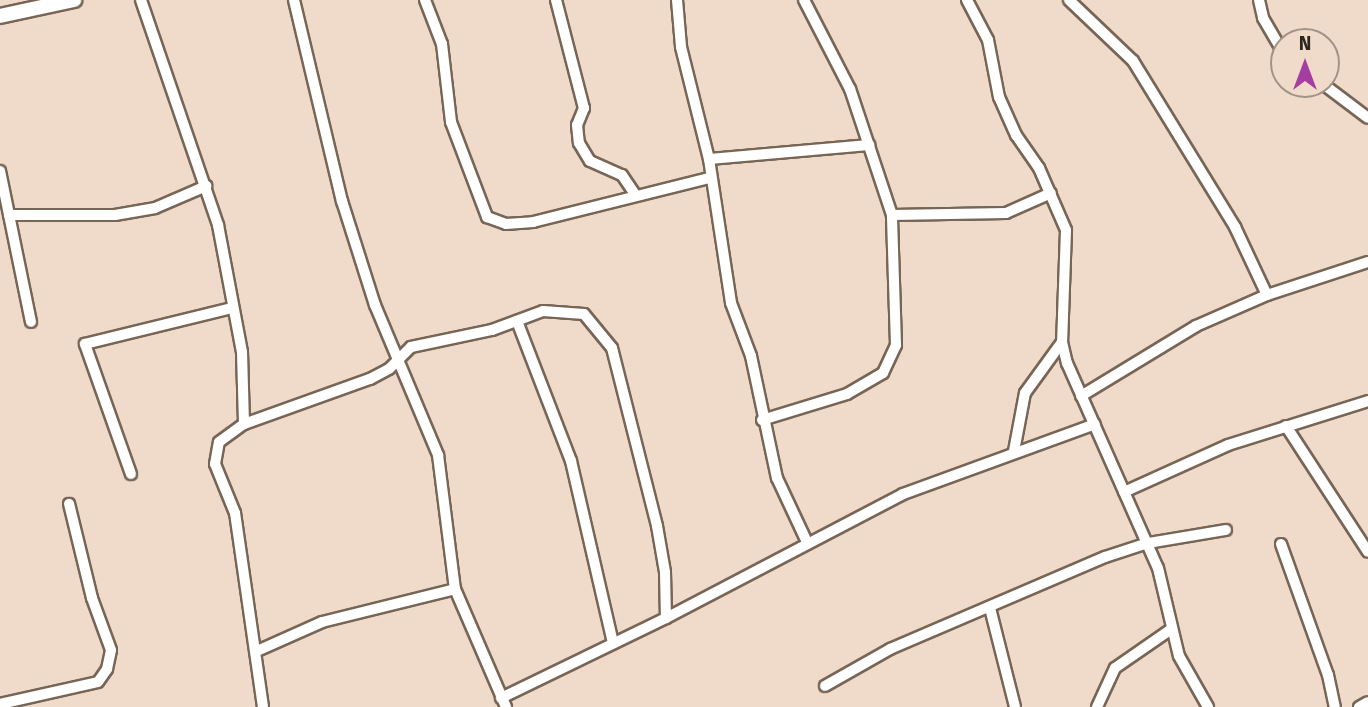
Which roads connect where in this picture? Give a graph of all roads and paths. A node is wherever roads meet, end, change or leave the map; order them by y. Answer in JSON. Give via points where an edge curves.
{"nodes":[{"id":1,"x":74,"y":0,"type":"edge"},
{"id":2,"x":141,"y":0,"type":"edge"},
{"id":3,"x":294,"y":0,"type":"edge"},
{"id":4,"x":425,"y":0,"type":"edge"},
{"id":5,"x":556,"y":0,"type":"edge"},
{"id":6,"x":677,"y":0,"type":"edge"},
{"id":7,"x":804,"y":0,"type":"edge"},
{"id":8,"x":967,"y":0,"type":"edge"},
{"id":9,"x":1069,"y":0,"type":"edge"},
{"id":10,"x":1259,"y":0,"type":"edge"},
{"id":11,"x":0,"y":16,"type":"edge"},
{"id":12,"x":1270,"y":30,"type":"edge"},
{"id":13,"x":1340,"y":97,"type":"edge"},
{"id":14,"x":1368,"y":118,"type":"edge"},
{"id":15,"x":869,"y":145,"type":"junction"},
{"id":16,"x":709,"y":159,"type":"junction"},
{"id":17,"x":0,"y":171,"type":"edge"},
{"id":18,"x":709,"y":178,"type":"junction"},
{"id":19,"x":206,"y":186,"type":"junction"},
{"id":20,"x":1051,"y":193,"type":"junction"},
{"id":21,"x":636,"y":196,"type":"junction"},
{"id":22,"x":9,"y":215,"type":"junction"},
{"id":23,"x":892,"y":215,"type":"junction"},
{"id":24,"x":1368,"y":262,"type":"edge"},
{"id":25,"x":1267,"y":295,"type":"junction"},
{"id":26,"x":232,"y":308,"type":"junction"},
{"id":27,"x":517,"y":321,"type":"junction"},
{"id":28,"x":31,"y":322,"type":"dead end"},
{"id":29,"x":1062,"y":342,"type":"junction"},
{"id":30,"x":400,"y":360,"type":"junction"},
{"id":31,"x":1081,"y":396,"type":"junction"},
{"id":32,"x":1368,"y":401,"type":"edge"},
{"id":33,"x":762,"y":420,"type":"junction"},
{"id":34,"x":244,"y":424,"type":"junction"},
{"id":35,"x":1095,"y":424,"type":"junction"},
{"id":36,"x":1286,"y":425,"type":"junction"},
{"id":37,"x":1014,"y":451,"type":"junction"},
{"id":38,"x":131,"y":474,"type":"dead end"},
{"id":39,"x":1124,"y":492,"type":"junction"},
{"id":40,"x":69,"y":504,"type":"dead end"},
{"id":41,"x":1226,"y":530,"type":"dead end"},
{"id":42,"x":807,"y":542,"type":"junction"},
{"id":43,"x":1148,"y":543,"type":"junction"},
{"id":44,"x":1281,"y":544,"type":"dead end"},
{"id":45,"x":1368,"y":552,"type":"edge"},
{"id":46,"x":455,"y":589,"type":"junction"},
{"id":47,"x":990,"y":608,"type":"junction"},
{"id":48,"x":666,"y":618,"type":"junction"},
{"id":49,"x":1170,"y":630,"type":"junction"},
{"id":50,"x":613,"y":643,"type":"junction"},
{"id":51,"x":257,"y":651,"type":"junction"},
{"id":52,"x":825,"y":686,"type":"dead end"},
{"id":53,"x":503,"y":702,"type":"edge"},
{"id":54,"x":1368,"y":702,"type":"edge"},
{"id":55,"x":0,"y":704,"type":"edge"},
{"id":56,"x":263,"y":707,"type":"edge"},
{"id":57,"x":1015,"y":707,"type":"edge"},
{"id":58,"x":1097,"y":707,"type":"edge"},
{"id":59,"x":1208,"y":707,"type":"edge"},
{"id":60,"x":1335,"y":707,"type":"edge"},
{"id":61,"x":1359,"y":707,"type":"edge"}],
"edges":[{"from":1,"to":11,"type":"street"},
{"from":2,"to":19,"type":"street"},
{"from":3,"to":30,"type":"street","via":[[342,201],[375,305]]},
{"from":4,"to":21,"type":"street","via":[[442,44],[451,122],[486,217],[506,224],[533,222]]},
{"from":5,"to":21,"type":"street","via":[[584,107],[577,125],[579,143],[590,161],[622,176]]},
{"from":6,"to":16,"type":"street","via":[[681,47]]},
{"from":7,"to":15,"type":"street","via":[[833,50]]},
{"from":8,"to":20,"type":"street","via":[[988,40],[999,96]]},
{"from":9,"to":25,"type":"street","via":[[1133,61],[1235,227]]},
{"from":10,"to":12,"type":"street"},
{"from":13,"to":14,"type":"street"},
{"from":15,"to":16,"type":"street"},
{"from":15,"to":23,"type":"street"},
{"from":16,"to":18,"type":"street"},
{"from":17,"to":22,"type":"street"},
{"from":18,"to":21,"type":"street"},
{"from":18,"to":33,"type":"street","via":[[731,303],[751,356]]},
{"from":19,"to":22,"type":"street","via":[[155,208],[115,215]]},
{"from":19,"to":26,"type":"street"},
{"from":20,"to":23,"type":"street","via":[[1006,213]]},
{"from":20,"to":29,"type":"street","via":[[1066,230]]},
{"from":22,"to":28,"type":"street"},
{"from":23,"to":33,"type":"street","via":[[897,261],[893,358],[883,373],[847,394]]},
{"from":24,"to":25,"type":"street"},
{"from":25,"to":31,"type":"street","via":[[1196,326]]},
{"from":26,"to":34,"type":"street","via":[[242,352]]},
{"from":26,"to":38,"type":"street","via":[[85,344]]},
{"from":27,"to":30,"type":"street","via":[[411,347]]},
{"from":27,"to":48,"type":"street","via":[[543,311],[584,314],[612,348],[657,526]]},
{"from":27,"to":50,"type":"street","via":[[552,406],[581,496]]},
{"from":29,"to":31,"type":"street"},
{"from":29,"to":37,"type":"street","via":[[1025,393]]},
{"from":30,"to":34,"type":"street","via":[[370,379]]},
{"from":30,"to":46,"type":"street","via":[[438,455]]},
{"from":31,"to":35,"type":"street"},
{"from":32,"to":36,"type":"street"},
{"from":33,"to":42,"type":"street","via":[[777,478]]},
{"from":34,"to":51,"type":"street","via":[[219,442],[215,464],[235,513]]},
{"from":35,"to":37,"type":"street"},
{"from":35,"to":39,"type":"street"},
{"from":36,"to":39,"type":"street","via":[[1228,445]]},
{"from":36,"to":45,"type":"street"},
{"from":37,"to":42,"type":"street","via":[[903,494]]},
{"from":39,"to":43,"type":"street"},
{"from":40,"to":55,"type":"street","via":[[92,598],[111,650],[107,669],[98,682]]},
{"from":41,"to":43,"type":"street"},
{"from":42,"to":48,"type":"street"},
{"from":43,"to":47,"type":"street"},
{"from":43,"to":49,"type":"street","via":[[1158,568]]},
{"from":44,"to":60,"type":"street"},
{"from":46,"to":51,"type":"street","via":[[321,622]]},
{"from":46,"to":53,"type":"street"},
{"from":47,"to":52,"type":"street","via":[[890,649]]},
{"from":47,"to":57,"type":"street"},
{"from":48,"to":50,"type":"street"},
{"from":49,"to":58,"type":"street","via":[[1115,668]]},
{"from":49,"to":59,"type":"street"},
{"from":50,"to":53,"type":"street"},
{"from":51,"to":56,"type":"street"},
{"from":54,"to":61,"type":"street"}]}
